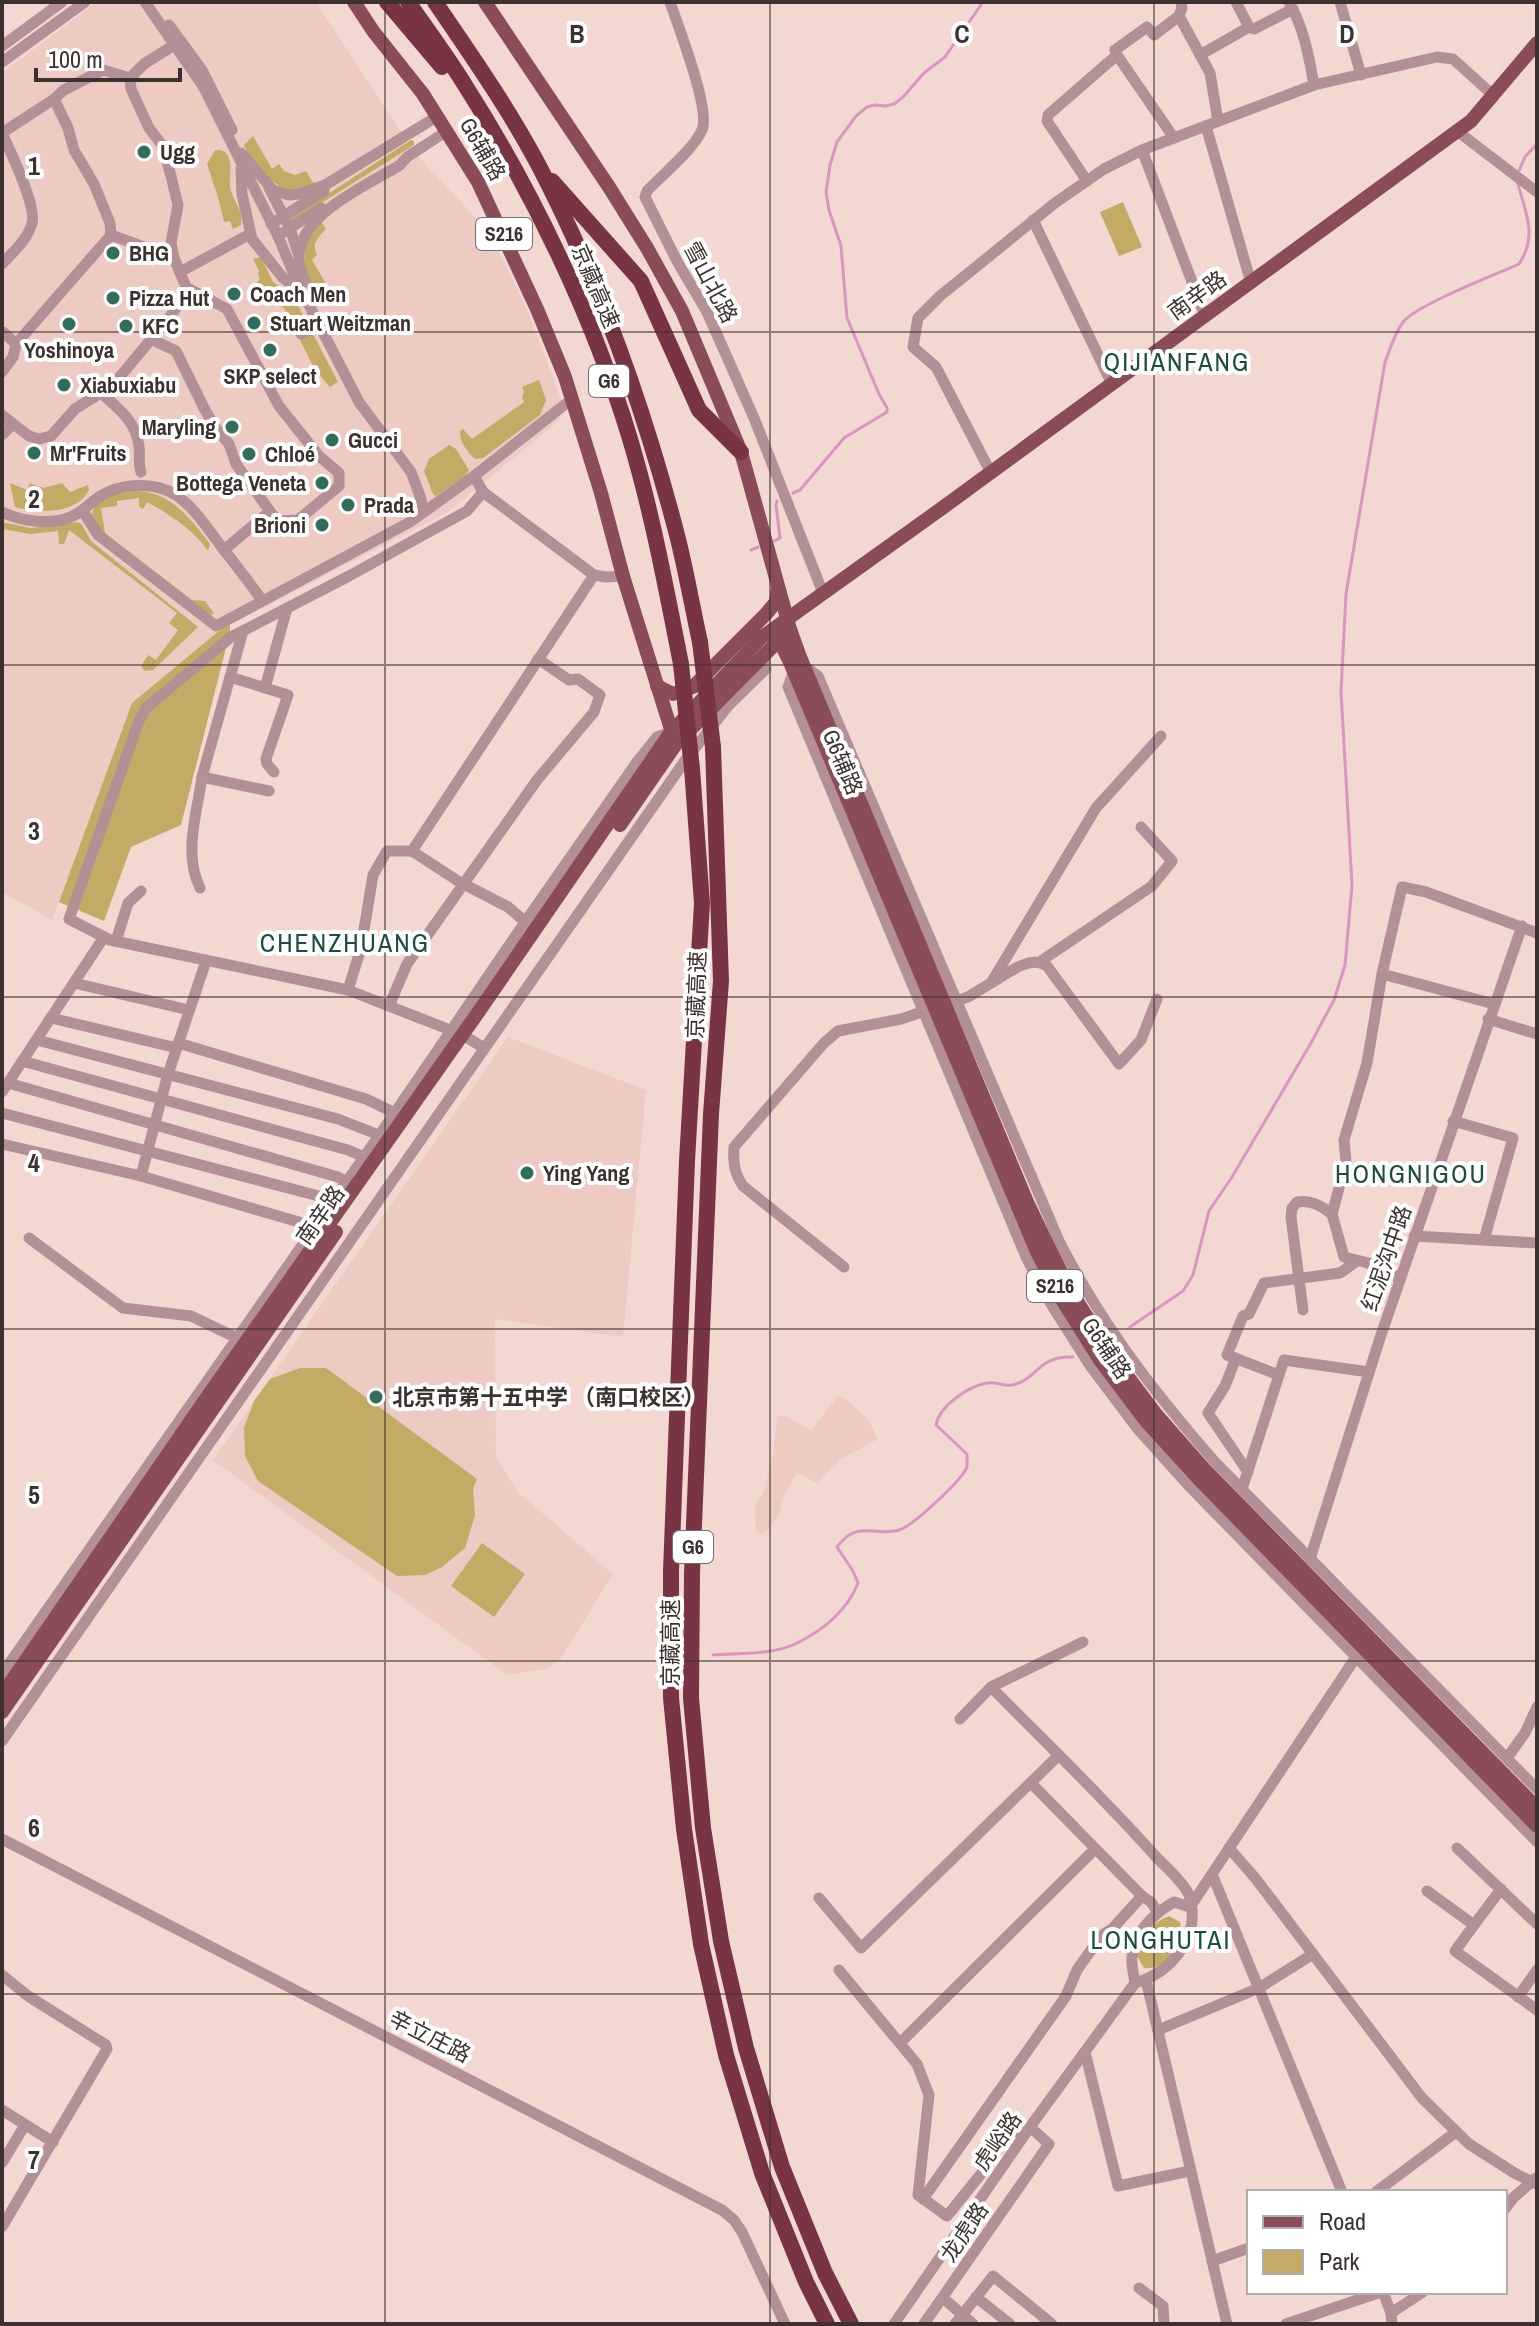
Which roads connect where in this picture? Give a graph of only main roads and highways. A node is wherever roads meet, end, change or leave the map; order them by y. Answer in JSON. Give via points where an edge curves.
{"nodes":[{"id":1,"x":354,"y":2,"type":"edge"},
{"id":2,"x":387,"y":2,"type":"edge"},
{"id":3,"x":408,"y":2,"type":"edge"},
{"id":4,"x":435,"y":2,"type":"edge"},
{"id":5,"x":485,"y":2,"type":"edge"},
{"id":6,"x":1536,"y":47,"type":"edge"},
{"id":7,"x":484,"y":117,"type":"junction"},
{"id":8,"x":539,"y":166,"type":"junction"},
{"id":9,"x":741,"y":452,"type":"junction"},
{"id":10,"x":778,"y":589,"type":"junction"},
{"id":11,"x":785,"y":629,"type":"junction"},
{"id":12,"x":657,"y":686,"type":"junction"},
{"id":13,"x":673,"y":738,"type":"junction"},
{"id":14,"x":939,"y":1006,"type":"junction"},
{"id":15,"x":462,"y":1035,"type":"junction"},
{"id":16,"x":54,"y":1619,"type":"junction"},
{"id":17,"x":2,"y":1695,"type":"edge"},
{"id":18,"x":2,"y":1712,"type":"edge"},
{"id":19,"x":1537,"y":1808,"type":"edge"},
{"id":20,"x":1537,"y":1826,"type":"edge"},
{"id":21,"x":827,"y":2324,"type":"edge"},
{"id":22,"x":851,"y":2324,"type":"edge"}],
"edges":[{"from":1,"to":12,"type":"main road","name":"G6辅路","number":"S216","via":[[438,116],[503,231],[572,399]]},
{"from":2,"to":7,"type":"highway"},
{"from":3,"to":7,"type":"highway","name":"京藏高速","number":"G6"},
{"from":4,"to":8,"type":"highway"},
{"from":5,"to":9,"type":"main road","name":"G6辅路","number":"S216","via":[[647,248],[682,311]]},
{"from":6,"to":11,"type":"main road","name":"南辛路","via":[[1471,121],[823,593]]},
{"from":7,"to":21,"type":"highway","name":"京藏高速","number":"G6","bridge":true,"via":[[554,244],[589,323],[630,438],[681,664],[702,903],[674,1492],[671,1698],[701,1944],[726,2055],[762,2173]]},
{"from":8,"to":9,"type":"highway","via":[[641,281],[699,410]]},
{"from":8,"to":22,"type":"highway","name":"京藏高速","number":"G6","bridge":true,"via":[[607,314],[645,421],[700,642],[713,747],[721,981],[711,1114],[691,1698],[707,1856],[746,2048],[782,2167]]},
{"from":9,"to":10,"type":"main road","name":"G6辅路","number":"S216"},
{"from":10,"to":11,"type":"main road","name":"G6辅路","number":"S216"},
{"from":10,"to":12,"type":"main road","via":[[766,614],[693,687],[673,694]]},
{"from":11,"to":13,"type":"main road"},
{"from":11,"to":13,"type":"main road","via":[[762,637]]},
{"from":11,"to":14,"type":"main road","name":"G6辅路","number":"S216"},
{"from":12,"to":13,"type":"main road","name":"G6辅路","number":"S216"},
{"from":13,"to":15,"type":"main road","name":"南辛路"},
{"from":13,"to":15,"type":"main road","name":"南辛路","via":[[530,926]]},
{"from":14,"to":19,"type":"main road","name":"G6辅路","number":"S216","via":[[1048,1246],[1110,1353],[1205,1470]]},
{"from":14,"to":20,"type":"main road","name":"G6辅路","number":"S216","via":[[1037,1252],[1100,1360],[1146,1421],[1359,1652]]},
{"from":15,"to":16,"type":"main road","name":"南辛路"},
{"from":16,"to":17,"type":"main road","name":"南辛路"},
{"from":16,"to":18,"type":"main road","name":"南辛路"}]}
